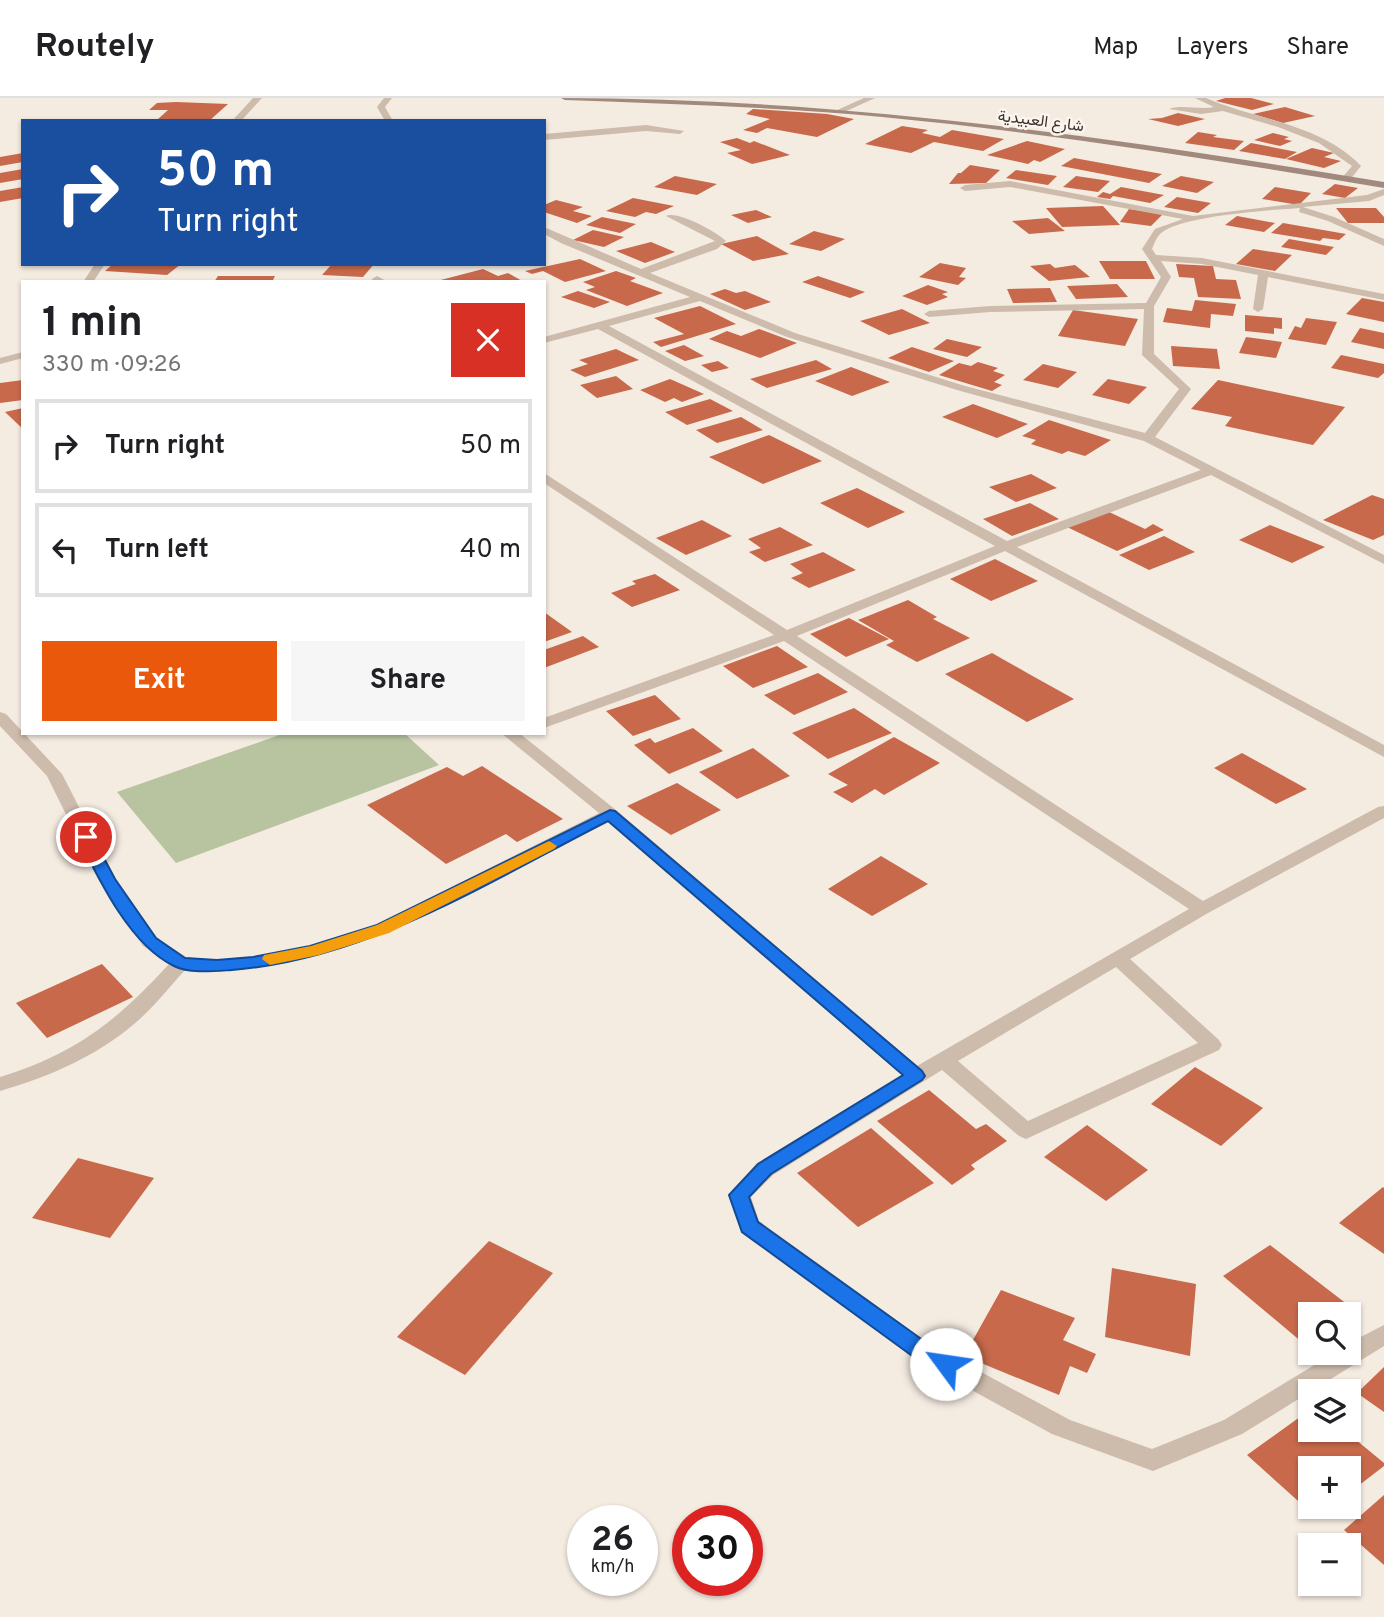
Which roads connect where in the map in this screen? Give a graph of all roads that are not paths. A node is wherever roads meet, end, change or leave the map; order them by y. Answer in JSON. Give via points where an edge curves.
{"nodes":[{"id":1,"x":258,"y":98,"type":"edge"},
{"id":2,"x":388,"y":98,"type":"edge"},
{"id":3,"x":565,"y":98,"type":"edge"},
{"id":4,"x":872,"y":98,"type":"edge"},
{"id":5,"x":1199,"y":98,"type":"edge"},
{"id":6,"x":1173,"y":108,"type":"dead end"},
{"id":7,"x":1220,"y":109,"type":"junction"},
{"id":8,"x":839,"y":111,"type":"junction"},
{"id":9,"x":238,"y":119,"type":"edge"},
{"id":10,"x":388,"y":119,"type":"edge"},
{"id":11,"x":680,"y":131,"type":"dead end"},
{"id":12,"x":546,"y":137,"type":"edge"},
{"id":13,"x":1346,"y":179,"type":"junction"},
{"id":14,"x":1384,"y":185,"type":"edge"},
{"id":15,"x":965,"y":188,"type":"dead end"},
{"id":16,"x":1384,"y":192,"type":"edge"},
{"id":17,"x":1292,"y":207,"type":"junction"},
{"id":18,"x":671,"y":216,"type":"dead end"},
{"id":19,"x":1196,"y":218,"type":"junction"},
{"id":20,"x":546,"y":231,"type":"edge"},
{"id":21,"x":1384,"y":243,"type":"edge"},
{"id":22,"x":1153,"y":258,"type":"junction"},
{"id":23,"x":639,"y":273,"type":"junction"},
{"id":24,"x":1263,"y":273,"type":"junction"},
{"id":25,"x":1384,"y":297,"type":"edge"},
{"id":26,"x":699,"y":298,"type":"junction"},
{"id":27,"x":1149,"y":306,"type":"junction"},
{"id":28,"x":1258,"y":309,"type":"dead end"},
{"id":29,"x":929,"y":314,"type":"dead end"},
{"id":30,"x":601,"y":326,"type":"junction"},
{"id":31,"x":546,"y":340,"type":"edge"},
{"id":32,"x":21,"y":356,"type":"edge"},
{"id":33,"x":0,"y":361,"type":"edge"},
{"id":34,"x":1148,"y":438,"type":"junction"},
{"id":35,"x":1211,"y":471,"type":"junction"},
{"id":36,"x":546,"y":478,"type":"edge"},
{"id":37,"x":1006,"y":546,"type":"junction"},
{"id":38,"x":1384,"y":560,"type":"edge"},
{"id":39,"x":785,"y":636,"type":"junction"},
{"id":40,"x":0,"y":717,"type":"edge"},
{"id":41,"x":546,"y":722,"type":"edge"},
{"id":42,"x":513,"y":735,"type":"edge"},
{"id":43,"x":1384,"y":752,"type":"edge"},
{"id":44,"x":1384,"y":811,"type":"edge"},
{"id":45,"x":610,"y":814,"type":"junction"},
{"id":46,"x":1202,"y":909,"type":"junction"},
{"id":47,"x":1118,"y":959,"type":"junction"},
{"id":48,"x":181,"y":963,"type":"junction"},
{"id":49,"x":943,"y":1059,"type":"junction"},
{"id":50,"x":916,"y":1076,"type":"junction"},
{"id":51,"x":0,"y":1084,"type":"edge"},
{"id":52,"x":1384,"y":1334,"type":"edge"}],
"edges":[{"from":1,"to":9,"type":"street"},
{"from":2,"to":10,"type":"street","via":[[382,107]]},
{"from":3,"to":8,"type":"main road","name":"شارع العبيدية"},
{"from":4,"to":8,"type":"street"},
{"from":5,"to":7,"type":"street"},
{"from":6,"to":7,"type":"street"},
{"from":7,"to":13,"type":"street","via":[[1322,141],[1357,166]]},
{"from":8,"to":13,"type":"main road","name":"شارع العبيدية","via":[[1118,144]]},
{"from":11,"to":12,"type":"street","via":[[646,128]]},
{"from":13,"to":14,"type":"main road","name":"شارع العبيدية"},
{"from":15,"to":19,"type":"street","via":[[1010,184]]},
{"from":16,"to":17,"type":"street","via":[[1369,198]]},
{"from":17,"to":19,"type":"street"},
{"from":17,"to":21,"type":"street"},
{"from":18,"to":23,"type":"street","via":[[721,241]]},
{"from":19,"to":22,"type":"street","via":[[1156,231],[1147,249]]},
{"from":20,"to":23,"type":"street"},
{"from":22,"to":24,"type":"street","via":[[1202,261]]},
{"from":22,"to":27,"type":"street","via":[[1166,277]]},
{"from":23,"to":26,"type":"street"},
{"from":24,"to":25,"type":"street"},
{"from":24,"to":28,"type":"street"},
{"from":26,"to":30,"type":"street"},
{"from":26,"to":34,"type":"street","via":[[791,335],[948,384]]},
{"from":27,"to":29,"type":"street"},
{"from":27,"to":34,"type":"street","via":[[1148,355],[1185,389]]},
{"from":30,"to":31,"type":"street"},
{"from":30,"to":37,"type":"street"},
{"from":32,"to":33,"type":"street"},
{"from":34,"to":35,"type":"street"},
{"from":35,"to":37,"type":"street"},
{"from":35,"to":38,"type":"street"},
{"from":36,"to":39,"type":"street"},
{"from":37,"to":39,"type":"street"},
{"from":37,"to":43,"type":"street"},
{"from":39,"to":41,"type":"street"},
{"from":39,"to":46,"type":"street"},
{"from":40,"to":48,"type":"street","via":[[54,774],[107,879],[150,942]]},
{"from":42,"to":45,"type":"street"},
{"from":44,"to":46,"type":"street"},
{"from":45,"to":48,"type":"street","via":[[383,929],[313,951],[253,963]]},
{"from":45,"to":50,"type":"street"},
{"from":46,"to":47,"type":"street"},
{"from":47,"to":49,"type":"street"},
{"from":47,"to":49,"type":"street","via":[[1212,1045],[1026,1131]]},
{"from":48,"to":51,"type":"street","via":[[129,1018],[79,1053]]},
{"from":49,"to":50,"type":"street"},
{"from":50,"to":52,"type":"street","via":[[765,1169],[739,1195],[750,1226],[934,1358],[1061,1427],[1153,1460],[1233,1427]]}]}
